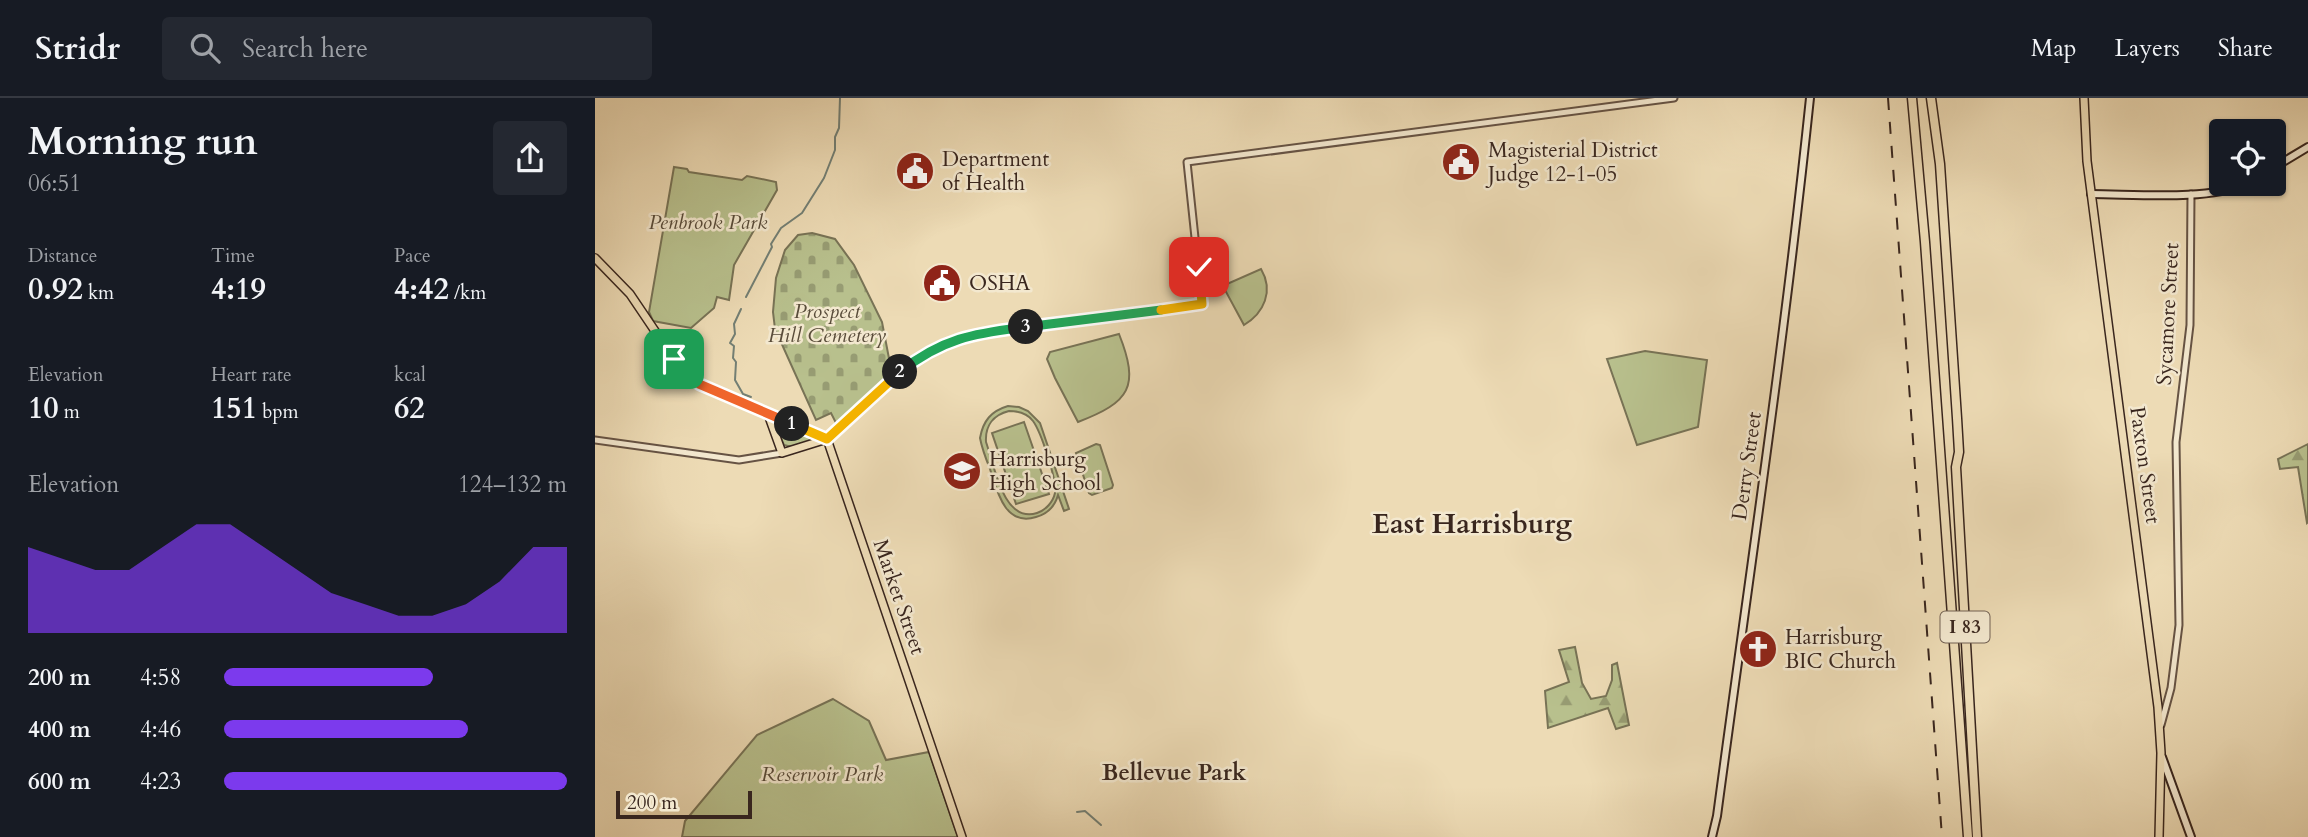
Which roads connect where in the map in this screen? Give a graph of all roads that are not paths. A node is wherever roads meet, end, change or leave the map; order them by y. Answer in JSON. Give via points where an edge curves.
{"nodes":[{"id":1,"x":1674,"y":98,"type":"edge"},
{"id":2,"x":1810,"y":98,"type":"edge"},
{"id":3,"x":1912,"y":98,"type":"edge"},
{"id":4,"x":1931,"y":98,"type":"edge"},
{"id":5,"x":2084,"y":98,"type":"edge"},
{"id":6,"x":2308,"y":147,"type":"edge"},
{"id":7,"x":2286,"y":160,"type":"edge"},
{"id":8,"x":2209,"y":193,"type":"edge"},
{"id":9,"x":2091,"y":194,"type":"junction"},
{"id":10,"x":2191,"y":194,"type":"junction"},
{"id":11,"x":595,"y":258,"type":"edge"},
{"id":12,"x":768,"y":413,"type":"junction"},
{"id":13,"x":595,"y":439,"type":"edge"},
{"id":14,"x":827,"y":439,"type":"junction"},
{"id":15,"x":782,"y":453,"type":"junction"},
{"id":16,"x":2160,"y":729,"type":"junction"},
{"id":17,"x":2161,"y":753,"type":"junction"},
{"id":18,"x":962,"y":837,"type":"edge"},
{"id":19,"x":1712,"y":837,"type":"edge"},
{"id":20,"x":1968,"y":837,"type":"edge"},
{"id":21,"x":1977,"y":837,"type":"edge"},
{"id":22,"x":2159,"y":837,"type":"edge"},
{"id":23,"x":2191,"y":837,"type":"edge"}],
"edges":[{"from":1,"to":14,"type":"street","via":[[1187,162],[1202,304],[965,336],[915,360]]},
{"from":2,"to":19,"type":"main road","name":"Derry Street","via":[[1752,567]]},
{"from":3,"to":20,"type":"highway","number":"I 83"},
{"from":4,"to":21,"type":"highway","number":"I 83","via":[[1940,163],[1957,418],[1955,467]]},
{"from":5,"to":9,"type":"main road","name":"Paxton Street"},
{"from":6,"to":7,"type":"main road"},
{"from":8,"to":10,"type":"main road"},
{"from":9,"to":10,"type":"main road"},
{"from":9,"to":16,"type":"main road","name":"Paxton Street"},
{"from":10,"to":16,"type":"street","name":"Sycamore Street","via":[[2189,335],[2176,442],[2178,632]]},
{"from":11,"to":12,"type":"main road","via":[[630,295],[689,377]]},
{"from":12,"to":14,"type":"main road"},
{"from":12,"to":15,"type":"main road"},
{"from":13,"to":15,"type":"street","via":[[739,460]]},
{"from":14,"to":15,"type":"main road"},
{"from":14,"to":18,"type":"main road","name":"Market Street"},
{"from":16,"to":17,"type":"main road","name":"Paxton Street"},
{"from":17,"to":22,"type":"main road","name":"Paxton Street"},
{"from":17,"to":23,"type":"main road"}]}
